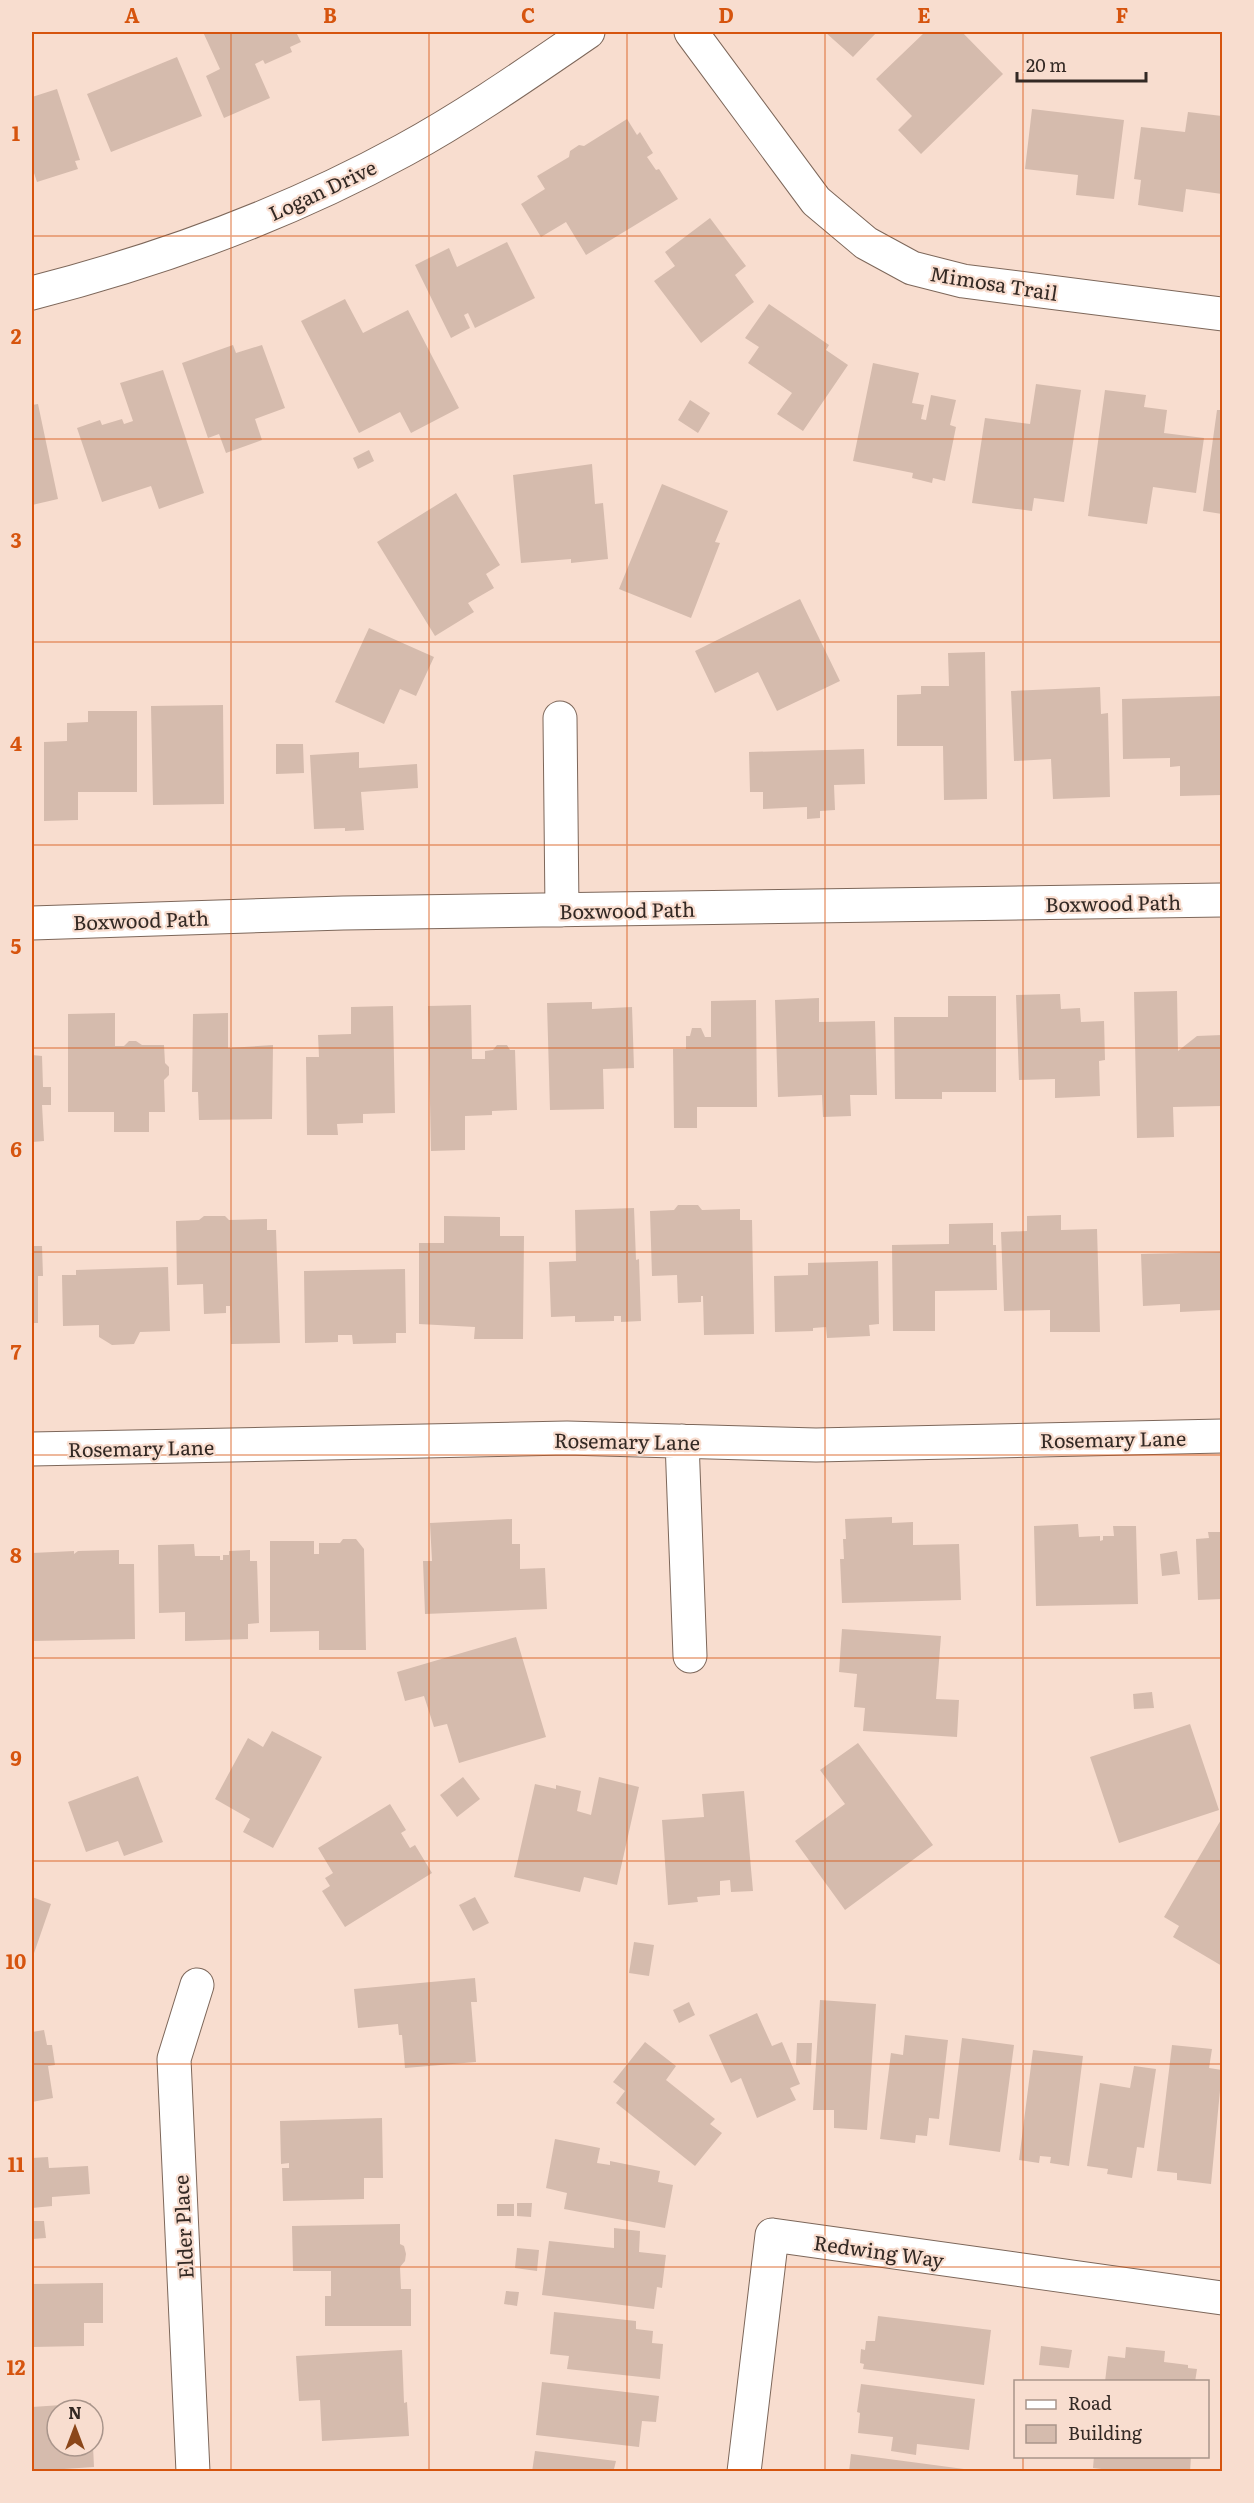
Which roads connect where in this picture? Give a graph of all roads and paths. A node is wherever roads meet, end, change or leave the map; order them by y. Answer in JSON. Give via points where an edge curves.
{"nodes":[{"id":1,"x":588,"y":32,"type":"edge"},
{"id":2,"x":691,"y":32,"type":"edge"},
{"id":3,"x":32,"y":293,"type":"edge"},
{"id":4,"x":1222,"y":314,"type":"edge"},
{"id":5,"x":560,"y":718,"type":"dead end"},
{"id":6,"x":1222,"y":900,"type":"edge"},
{"id":7,"x":562,"y":910,"type":"junction"},
{"id":8,"x":32,"y":923,"type":"edge"},
{"id":9,"x":1222,"y":1436,"type":"edge"},
{"id":10,"x":682,"y":1441,"type":"junction"},
{"id":11,"x":32,"y":1449,"type":"edge"},
{"id":12,"x":690,"y":1656,"type":"dead end"},
{"id":13,"x":197,"y":1985,"type":"dead end"},
{"id":14,"x":1222,"y":2298,"type":"edge"},
{"id":15,"x":193,"y":2472,"type":"edge"},
{"id":16,"x":744,"y":2472,"type":"edge"}],
"edges":[{"from":1,"to":3,"type":"street","name":"Logan Drive","via":[[502,91],[404,150],[302,200],[197,243]]},
{"from":2,"to":4,"type":"street","name":"Mimosa Trail","via":[[816,201],[866,243],[912,268],[963,281]]},
{"from":5,"to":7,"type":"street"},
{"from":6,"to":7,"type":"street","name":"Boxwood Path"},
{"from":7,"to":8,"type":"street","name":"Boxwood Path"},
{"from":9,"to":10,"type":"street","name":"Rosemary Lane","via":[[816,1445]]},
{"from":10,"to":11,"type":"street","name":"Rosemary Lane","via":[[567,1438]]},
{"from":10,"to":12,"type":"street"},
{"from":13,"to":15,"type":"street","name":"Elder Place","via":[[174,2059]]},
{"from":14,"to":16,"type":"street","name":"Redwing Way","via":[[772,2235]]}]}
